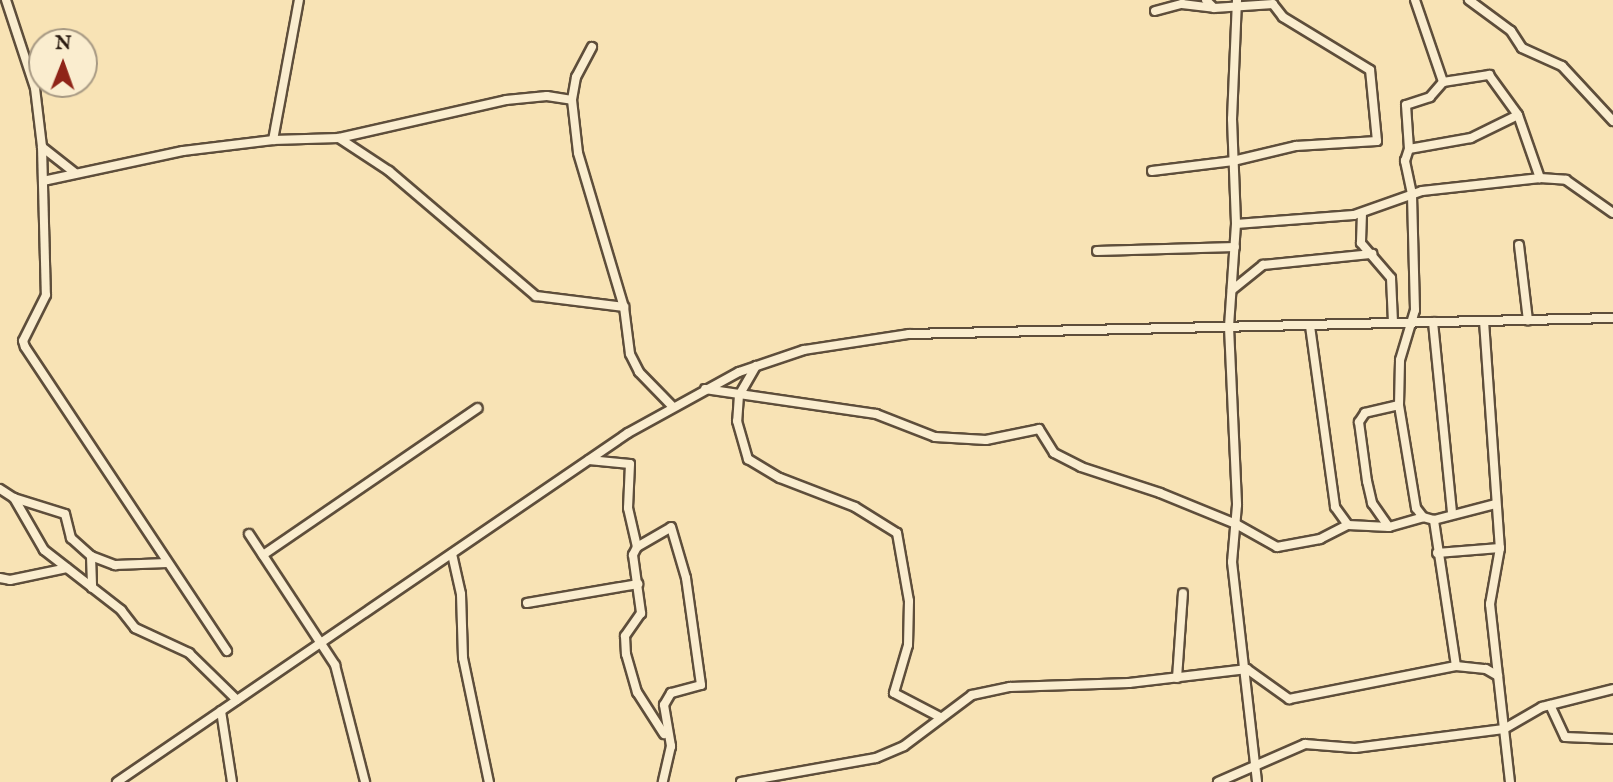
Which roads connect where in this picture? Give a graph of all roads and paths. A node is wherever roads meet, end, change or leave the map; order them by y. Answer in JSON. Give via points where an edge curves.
{"nodes":[{"id":1,"x":6,"y":0,"type":"edge"},
{"id":2,"x":299,"y":0,"type":"edge"},
{"id":3,"x":1206,"y":0,"type":"edge"},
{"id":4,"x":1415,"y":0,"type":"edge"},
{"id":5,"x":1469,"y":0,"type":"edge"},
{"id":6,"x":1237,"y":3,"type":"edge"},
{"id":7,"x":1213,"y":8,"type":"junction"},
{"id":8,"x":1155,"y":11,"type":"dead end"},
{"id":9,"x":592,"y":47,"type":"dead end"},
{"id":10,"x":1443,"y":82,"type":"junction"},
{"id":11,"x":572,"y":100,"type":"junction"},
{"id":12,"x":1518,"y":115,"type":"junction"},
{"id":13,"x":1613,"y":121,"type":"edge"},
{"id":14,"x":339,"y":138,"type":"junction"},
{"id":15,"x":273,"y":139,"type":"junction"},
{"id":16,"x":42,"y":147,"type":"junction"},
{"id":17,"x":1409,"y":149,"type":"junction"},
{"id":18,"x":1233,"y":161,"type":"junction"},
{"id":19,"x":1152,"y":171,"type":"dead end"},
{"id":20,"x":75,"y":173,"type":"junction"},
{"id":21,"x":1540,"y":178,"type":"junction"},
{"id":22,"x":43,"y":181,"type":"junction"},
{"id":23,"x":1412,"y":194,"type":"junction"},
{"id":24,"x":1362,"y":213,"type":"junction"},
{"id":25,"x":1613,"y":213,"type":"edge"},
{"id":26,"x":1236,"y":224,"type":"junction"},
{"id":27,"x":1519,"y":245,"type":"dead end"},
{"id":28,"x":1235,"y":247,"type":"junction"},
{"id":29,"x":1097,"y":251,"type":"dead end"},
{"id":30,"x":1372,"y":254,"type":"junction"},
{"id":31,"x":1232,"y":290,"type":"junction"},
{"id":32,"x":624,"y":307,"type":"junction"},
{"id":33,"x":1613,"y":318,"type":"edge"},
{"id":34,"x":1528,"y":320,"type":"junction"},
{"id":35,"x":1484,"y":321,"type":"junction"},
{"id":36,"x":1393,"y":322,"type":"junction"},
{"id":37,"x":1433,"y":322,"type":"junction"},
{"id":38,"x":1409,"y":323,"type":"junction"},
{"id":39,"x":1310,"y":326,"type":"junction"},
{"id":40,"x":1229,"y":327,"type":"junction"},
{"id":41,"x":755,"y":366,"type":"junction"},
{"id":42,"x":705,"y":389,"type":"junction"},
{"id":43,"x":739,"y":395,"type":"junction"},
{"id":44,"x":1399,"y":405,"type":"junction"},
{"id":45,"x":673,"y":407,"type":"junction"},
{"id":46,"x":478,"y":408,"type":"dead end"},
{"id":47,"x":589,"y":460,"type":"junction"},
{"id":48,"x":0,"y":489,"type":"edge"},
{"id":49,"x":14,"y":498,"type":"junction"},
{"id":50,"x":1496,"y":504,"type":"junction"},
{"id":51,"x":1452,"y":513,"type":"junction"},
{"id":52,"x":1423,"y":517,"type":"junction"},
{"id":53,"x":1434,"y":520,"type":"junction"},
{"id":54,"x":1236,"y":524,"type":"junction"},
{"id":55,"x":1348,"y":525,"type":"junction"},
{"id":56,"x":1389,"y":527,"type":"junction"},
{"id":57,"x":249,"y":534,"type":"dead end"},
{"id":58,"x":637,"y":547,"type":"junction"},
{"id":59,"x":1500,"y":548,"type":"junction"},
{"id":60,"x":1437,"y":553,"type":"junction"},
{"id":61,"x":452,"y":554,"type":"junction"},
{"id":62,"x":263,"y":555,"type":"junction"},
{"id":63,"x":91,"y":556,"type":"junction"},
{"id":64,"x":167,"y":562,"type":"junction"},
{"id":65,"x":66,"y":568,"type":"junction"},
{"id":66,"x":0,"y":578,"type":"edge"},
{"id":67,"x":638,"y":584,"type":"junction"},
{"id":68,"x":92,"y":588,"type":"junction"},
{"id":69,"x":1183,"y":593,"type":"dead end"},
{"id":70,"x":527,"y":603,"type":"dead end"},
{"id":71,"x":322,"y":642,"type":"junction"},
{"id":72,"x":227,"y":650,"type":"dead end"},
{"id":73,"x":1457,"y":666,"type":"junction"},
{"id":74,"x":1247,"y":669,"type":"junction"},
{"id":75,"x":1498,"y":676,"type":"junction"},
{"id":76,"x":1177,"y":678,"type":"junction"},
{"id":77,"x":1613,"y":689,"type":"edge"},
{"id":78,"x":237,"y":700,"type":"junction"},
{"id":79,"x":1550,"y":705,"type":"junction"},
{"id":80,"x":221,"y":711,"type":"junction"},
{"id":81,"x":940,"y":717,"type":"junction"},
{"id":82,"x":1504,"y":729,"type":"junction"},
{"id":83,"x":1613,"y":739,"type":"edge"},
{"id":84,"x":671,"y":746,"type":"junction"},
{"id":85,"x":1256,"y":765,"type":"junction"},
{"id":86,"x":117,"y":782,"type":"edge"},
{"id":87,"x":232,"y":782,"type":"edge"},
{"id":88,"x":365,"y":782,"type":"edge"},
{"id":89,"x":489,"y":782,"type":"edge"},
{"id":90,"x":663,"y":782,"type":"edge"},
{"id":91,"x":741,"y":782,"type":"edge"},
{"id":92,"x":1217,"y":782,"type":"edge"},
{"id":93,"x":1257,"y":782,"type":"edge"},
{"id":94,"x":1510,"y":782,"type":"edge"}],
"edges":[{"from":1,"to":16,"type":"street","via":[[35,88]]},
{"from":2,"to":15,"type":"street"},
{"from":3,"to":7,"type":"street"},
{"from":4,"to":10,"type":"street"},
{"from":5,"to":13,"type":"street","via":[[1511,31],[1522,48],[1562,66]]},
{"from":6,"to":7,"type":"street"},
{"from":6,"to":18,"type":"street"},
{"from":6,"to":18,"type":"street","via":[[1273,4],[1283,17],[1370,70],[1379,128],[1377,141],[1296,146]]},
{"from":7,"to":8,"type":"street","via":[[1182,4]]},
{"from":9,"to":11,"type":"street","via":[[576,78]]},
{"from":10,"to":12,"type":"street","via":[[1489,75]]},
{"from":10,"to":17,"type":"street","via":[[1430,97],[1406,105]]},
{"from":11,"to":14,"type":"street","via":[[547,96],[506,100]]},
{"from":11,"to":32,"type":"street","via":[[578,153]]},
{"from":12,"to":17,"type":"street","via":[[1471,138]]},
{"from":12,"to":21,"type":"street"},
{"from":14,"to":15,"type":"street"},
{"from":14,"to":32,"type":"street","via":[[389,171],[536,296]]},
{"from":15,"to":20,"type":"street"},
{"from":16,"to":20,"type":"street"},
{"from":16,"to":22,"type":"street"},
{"from":17,"to":23,"type":"street","via":[[1405,161]]},
{"from":18,"to":19,"type":"street"},
{"from":18,"to":26,"type":"street"},
{"from":20,"to":22,"type":"street"},
{"from":21,"to":23,"type":"street"},
{"from":21,"to":25,"type":"street","via":[[1566,180]]},
{"from":22,"to":64,"type":"street","via":[[46,295],[23,341]]},
{"from":23,"to":24,"type":"street"},
{"from":23,"to":38,"type":"street","via":[[1415,310]]},
{"from":24,"to":26,"type":"street"},
{"from":24,"to":30,"type":"street","via":[[1361,243]]},
{"from":26,"to":28,"type":"street"},
{"from":27,"to":34,"type":"street"},
{"from":28,"to":29,"type":"street"},
{"from":28,"to":31,"type":"street"},
{"from":30,"to":31,"type":"street","via":[[1263,265]]},
{"from":30,"to":36,"type":"street","via":[[1380,271],[1391,278]]},
{"from":31,"to":40,"type":"street"},
{"from":32,"to":45,"type":"street","via":[[635,363]]},
{"from":33,"to":34,"type":"street"},
{"from":34,"to":35,"type":"street"},
{"from":35,"to":37,"type":"street"},
{"from":35,"to":50,"type":"street"},
{"from":36,"to":38,"type":"street"},
{"from":36,"to":39,"type":"street"},
{"from":37,"to":38,"type":"street"},
{"from":37,"to":51,"type":"street"},
{"from":38,"to":44,"type":"street","via":[[1400,360]]},
{"from":39,"to":40,"type":"street"},
{"from":39,"to":55,"type":"street","via":[[1330,483],[1335,507]]},
{"from":40,"to":41,"type":"street","via":[[873,336]]},
{"from":40,"to":54,"type":"street"},
{"from":41,"to":42,"type":"street"},
{"from":41,"to":43,"type":"street"},
{"from":42,"to":43,"type":"street"},
{"from":42,"to":45,"type":"street"},
{"from":43,"to":54,"type":"street","via":[[876,414],[935,437],[986,440],[1039,429],[1054,453],[1081,467]]},
{"from":43,"to":81,"type":"street","via":[[737,421],[748,459],[780,478],[855,507],[897,533],[909,601],[908,645],[894,693]]},
{"from":44,"to":52,"type":"street","via":[[1414,498]]},
{"from":44,"to":56,"type":"street","via":[[1365,413],[1359,422],[1372,503]]},
{"from":45,"to":47,"type":"street"},
{"from":46,"to":62,"type":"street"},
{"from":47,"to":58,"type":"street","via":[[615,459],[633,469],[628,508]]},
{"from":47,"to":61,"type":"street"},
{"from":48,"to":49,"type":"street"},
{"from":49,"to":63,"type":"street","via":[[65,513],[72,538]]},
{"from":49,"to":65,"type":"street","via":[[44,550]]},
{"from":50,"to":51,"type":"street"},
{"from":50,"to":59,"type":"street"},
{"from":51,"to":53,"type":"street"},
{"from":52,"to":53,"type":"street"},
{"from":52,"to":56,"type":"street"},
{"from":53,"to":60,"type":"street"},
{"from":54,"to":55,"type":"street","via":[[1277,547],[1320,539]]},
{"from":54,"to":74,"type":"street","via":[[1232,562]]},
{"from":55,"to":56,"type":"street"},
{"from":57,"to":62,"type":"street"},
{"from":58,"to":67,"type":"street","via":[[633,555]]},
{"from":58,"to":84,"type":"street","via":[[671,527],[686,578],[701,685],[671,693],[664,705]]},
{"from":59,"to":60,"type":"street"},
{"from":59,"to":75,"type":"street","via":[[1490,604]]},
{"from":60,"to":73,"type":"street"},
{"from":61,"to":71,"type":"street"},
{"from":61,"to":89,"type":"street","via":[[461,594],[463,658]]},
{"from":62,"to":71,"type":"street"},
{"from":63,"to":64,"type":"street","via":[[115,565]]},
{"from":63,"to":68,"type":"street"},
{"from":64,"to":72,"type":"street"},
{"from":65,"to":66,"type":"street"},
{"from":65,"to":68,"type":"street"},
{"from":67,"to":70,"type":"street"},
{"from":67,"to":84,"type":"street","via":[[641,613],[625,636],[626,654],[637,692]]},
{"from":68,"to":78,"type":"street","via":[[121,610],[135,628],[189,653]]},
{"from":69,"to":76,"type":"street"},
{"from":71,"to":78,"type":"street"},
{"from":71,"to":88,"type":"street","via":[[335,665]]},
{"from":73,"to":74,"type":"street","via":[[1289,699]]},
{"from":73,"to":75,"type":"street","via":[[1486,669]]},
{"from":74,"to":76,"type":"street"},
{"from":74,"to":85,"type":"street"},
{"from":75,"to":82,"type":"street"},
{"from":76,"to":81,"type":"street","via":[[1010,687],[972,695]]},
{"from":77,"to":79,"type":"street"},
{"from":78,"to":80,"type":"street"},
{"from":79,"to":82,"type":"street"},
{"from":79,"to":83,"type":"street","via":[[1565,737]]},
{"from":80,"to":86,"type":"street"},
{"from":80,"to":87,"type":"street"},
{"from":81,"to":91,"type":"street","via":[[904,746],[876,758]]},
{"from":82,"to":85,"type":"street","via":[[1355,748],[1305,744]]},
{"from":82,"to":94,"type":"street"},
{"from":84,"to":90,"type":"street"},
{"from":85,"to":92,"type":"street"},
{"from":85,"to":93,"type":"street"}]}
